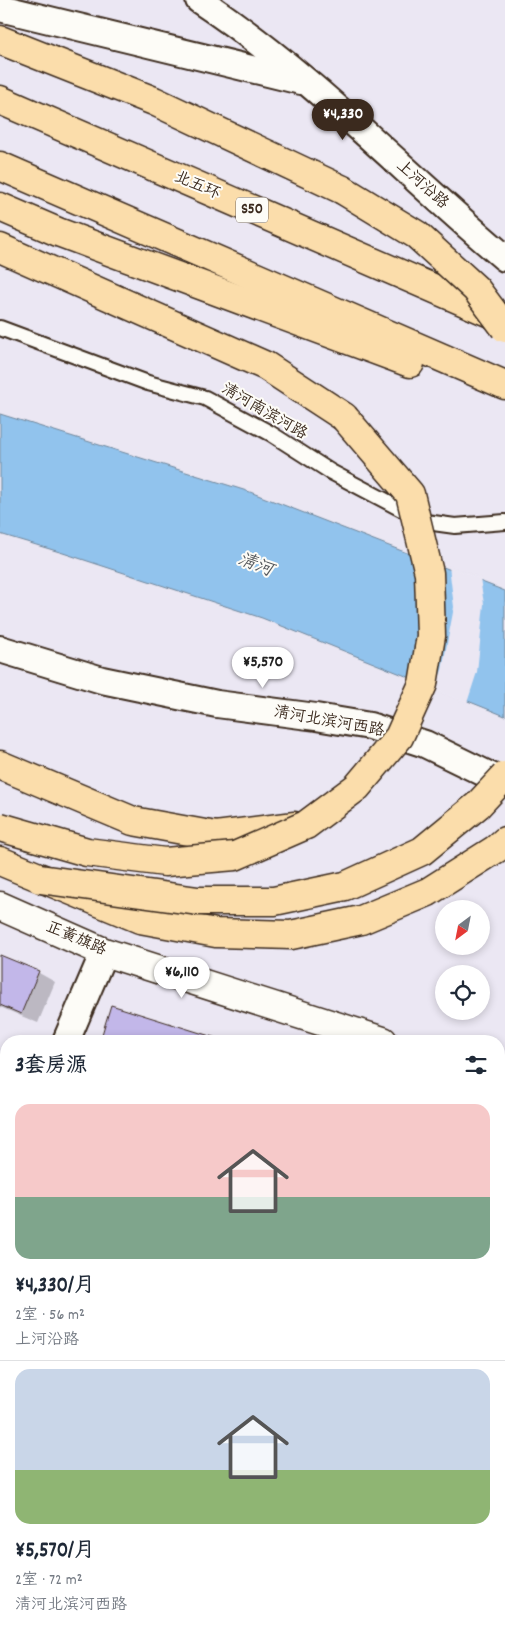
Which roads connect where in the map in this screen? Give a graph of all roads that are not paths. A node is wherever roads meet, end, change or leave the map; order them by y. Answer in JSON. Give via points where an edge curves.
{"nodes":[{"id":1,"x":199,"y":0,"type":"edge"},
{"id":2,"x":0,"y":8,"type":"edge"},
{"id":3,"x":0,"y":40,"type":"edge"},
{"id":4,"x":309,"y":83,"type":"junction"},
{"id":5,"x":0,"y":100,"type":"edge"},
{"id":6,"x":0,"y":166,"type":"edge"},
{"id":7,"x":0,"y":207,"type":"edge"},
{"id":8,"x":0,"y":248,"type":"edge"},
{"id":9,"x":505,"y":258,"type":"edge"},
{"id":10,"x":505,"y":320,"type":"edge"},
{"id":11,"x":0,"y":328,"type":"edge"},
{"id":12,"x":505,"y":328,"type":"edge"},
{"id":13,"x":505,"y":385,"type":"edge"},
{"id":14,"x":505,"y":398,"type":"edge"},
{"id":15,"x":505,"y":522,"type":"edge"},
{"id":16,"x":0,"y":649,"type":"edge"},
{"id":17,"x":0,"y":765,"type":"edge"},
{"id":18,"x":505,"y":776,"type":"edge"},
{"id":19,"x":505,"y":783,"type":"edge"},
{"id":20,"x":306,"y":825,"type":"junction"},
{"id":21,"x":0,"y":827,"type":"edge"},
{"id":22,"x":505,"y":841,"type":"edge"},
{"id":23,"x":0,"y":861,"type":"edge"},
{"id":24,"x":40,"y":879,"type":"junction"},
{"id":25,"x":0,"y":906,"type":"edge"},
{"id":26,"x":104,"y":952,"type":"junction"},
{"id":27,"x":69,"y":1035,"type":"edge"},
{"id":28,"x":364,"y":1035,"type":"edge"}],
"edges":[{"from":1,"to":4,"type":"street","name":"上河沿路","via":[[238,26]]},
{"from":2,"to":4,"type":"street"},
{"from":3,"to":12,"type":"highway","bridge":true,"via":[[154,101],[343,190],[417,234],[476,289]]},
{"from":4,"to":9,"type":"street","name":"上河沿路"},
{"from":5,"to":10,"type":"highway","name":"北五环","number":"S50"},
{"from":6,"to":13,"type":"highway"},
{"from":7,"to":14,"type":"highway","via":[[58,232]]},
{"from":8,"to":20,"type":"highway","bridge":true,"via":[[266,366],[344,417],[410,494],[429,573],[431,636],[423,684],[399,737],[357,787]]},
{"from":11,"to":15,"type":"lane","name":"清河南滨河路","via":[[148,383],[205,398],[270,433],[331,472],[426,522],[455,526]]},
{"from":16,"to":19,"type":"street","name":"清河北滨河西路","via":[[102,680],[217,704],[370,726],[425,744]]},
{"from":17,"to":20,"type":"highway","bridge":true,"via":[[133,821],[216,836]]},
{"from":18,"to":24,"type":"highway","bridge":true,"via":[[478,805],[422,851],[345,886],[274,901],[198,901]]},
{"from":20,"to":21,"type":"highway","bridge":true,"via":[[235,856],[165,862],[87,852]]},
{"from":22,"to":24,"type":"highway","bridge":true,"via":[[428,892],[361,920],[291,935],[216,933],[140,919]]},
{"from":23,"to":24,"type":"highway"},
{"from":25,"to":26,"type":"street","name":"正黄旗路"},
{"from":26,"to":27,"type":"street"},
{"from":26,"to":28,"type":"street","name":"正黄旗路"}]}
